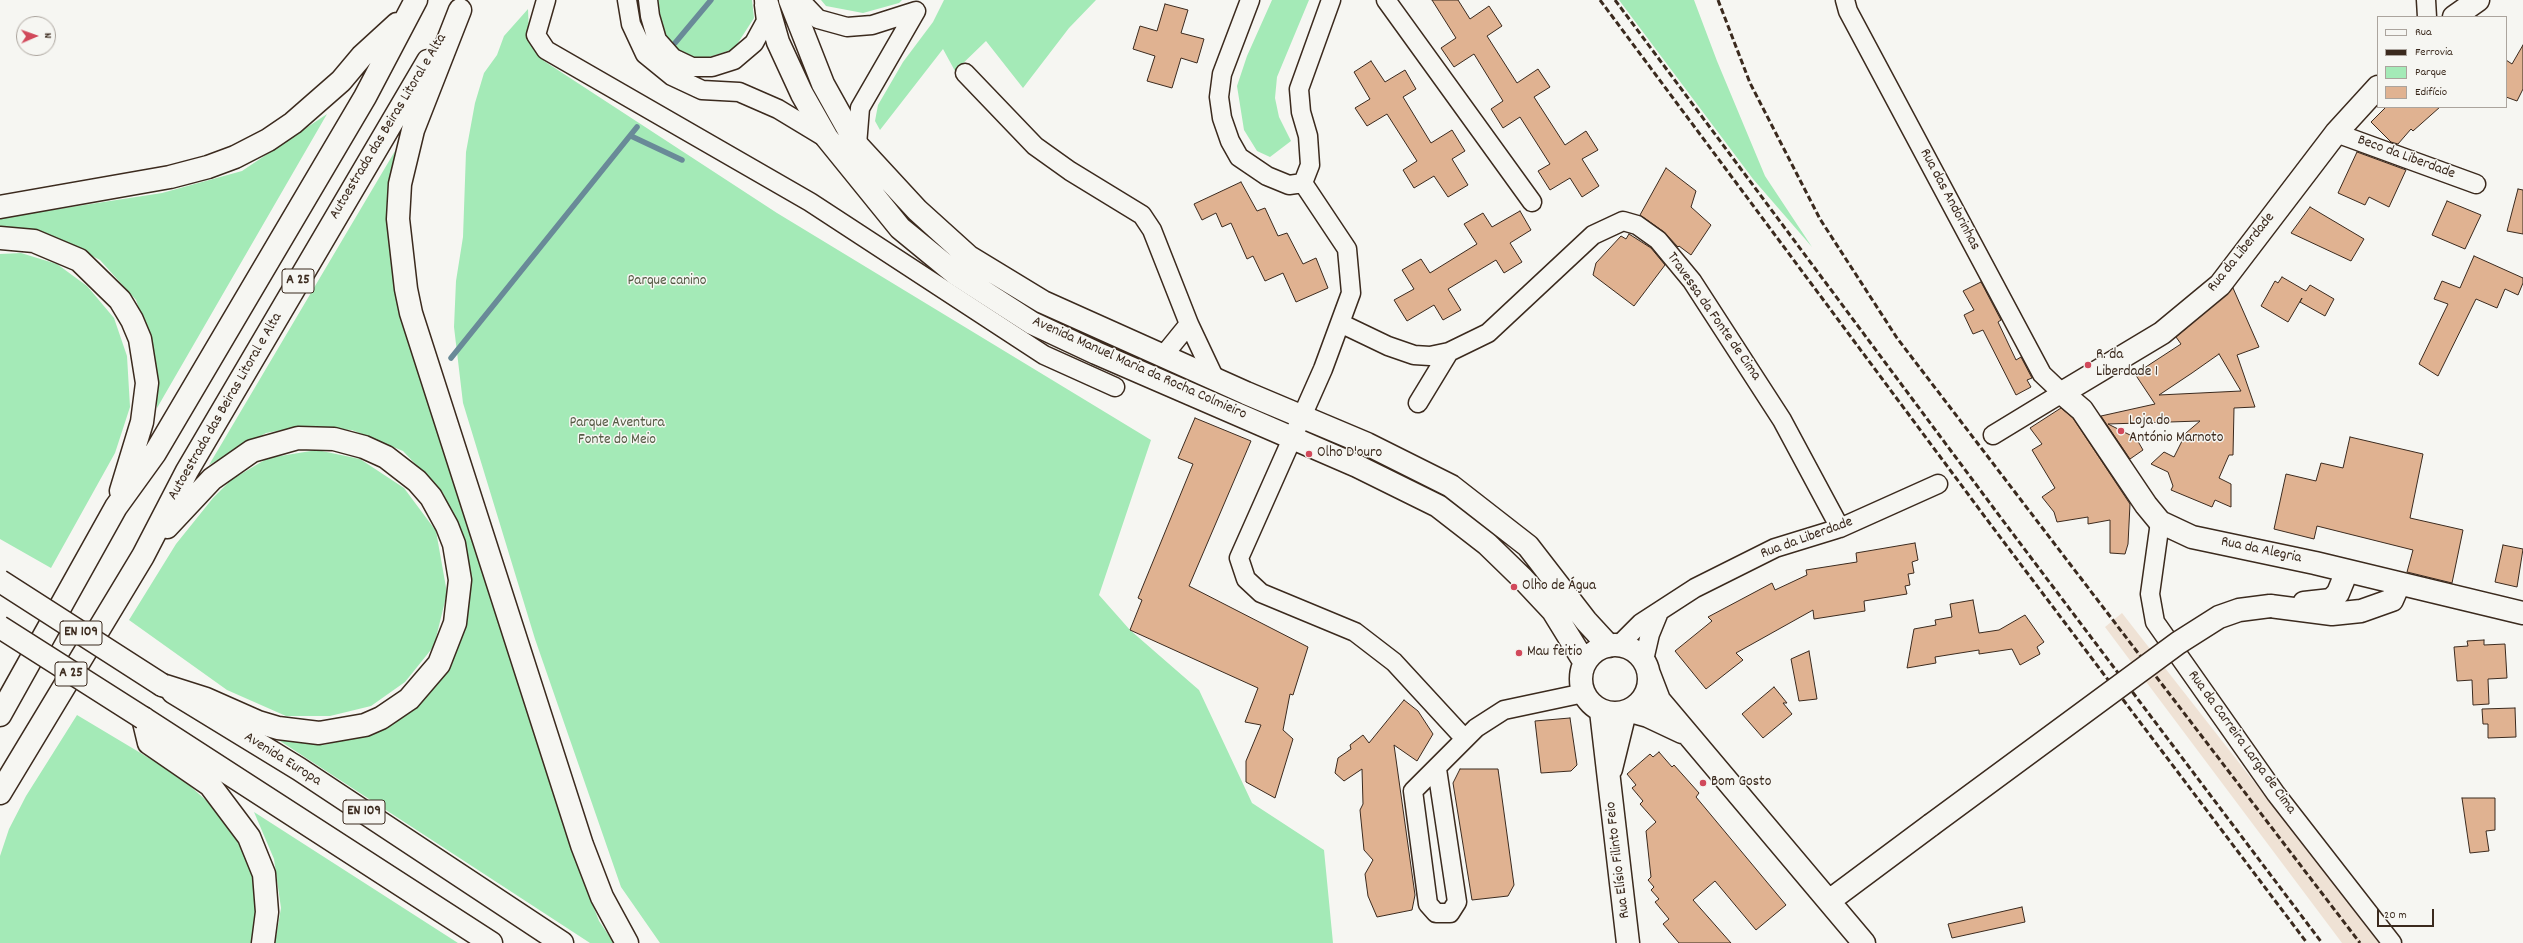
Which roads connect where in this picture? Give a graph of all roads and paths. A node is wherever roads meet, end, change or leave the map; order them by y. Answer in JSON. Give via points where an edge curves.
{"nodes":[{"id":1,"x":546,"y":0,"type":"edge"},
{"id":2,"x":626,"y":0,"type":"edge"},
{"id":3,"x":648,"y":0,"type":"edge"},
{"id":4,"x":765,"y":0,"type":"edge"},
{"id":5,"x":790,"y":0,"type":"edge"},
{"id":6,"x":800,"y":0,"type":"edge"},
{"id":7,"x":1250,"y":0,"type":"edge"},
{"id":8,"x":1331,"y":0,"type":"edge"},
{"id":9,"x":1386,"y":0,"type":"edge"},
{"id":10,"x":1846,"y":0,"type":"edge"},
{"id":11,"x":2426,"y":0,"type":"edge"},
{"id":12,"x":2478,"y":0,"type":"edge"},
{"id":13,"x":462,"y":5,"type":"edge"},
{"id":14,"x":919,"y":6,"type":"edge"},
{"id":15,"x":412,"y":8,"type":"edge"},
{"id":16,"x":2427,"y":16,"type":"edge"},
{"id":17,"x":2455,"y":16,"type":"edge"},
{"id":18,"x":965,"y":72,"type":"dead end"},
{"id":19,"x":2377,"y":88,"type":"edge"},
{"id":20,"x":2336,"y":133,"type":"junction"},
{"id":21,"x":826,"y":138,"type":"junction"},
{"id":22,"x":857,"y":145,"type":"junction"},
{"id":23,"x":1303,"y":183,"type":"junction"},
{"id":24,"x":2476,"y":184,"type":"dead end"},
{"id":25,"x":1532,"y":202,"type":"dead end"},
{"id":26,"x":0,"y":207,"type":"edge"},
{"id":27,"x":0,"y":238,"type":"edge"},
{"id":28,"x":1189,"y":324,"type":"junction"},
{"id":29,"x":1340,"y":324,"type":"junction"},
{"id":30,"x":1449,"y":352,"type":"junction"},
{"id":31,"x":1162,"y":356,"type":"junction"},
{"id":32,"x":1214,"y":377,"type":"junction"},
{"id":33,"x":1115,"y":387,"type":"dead end"},
{"id":34,"x":2062,"y":393,"type":"junction"},
{"id":35,"x":1418,"y":403,"type":"dead end"},
{"id":36,"x":1301,"y":417,"type":"junction"},
{"id":37,"x":1993,"y":435,"type":"dead end"},
{"id":38,"x":1289,"y":446,"type":"junction"},
{"id":39,"x":1938,"y":484,"type":"dead end"},
{"id":40,"x":116,"y":506,"type":"junction"},
{"id":41,"x":2160,"y":522,"type":"junction"},
{"id":42,"x":1840,"y":528,"type":"junction"},
{"id":43,"x":143,"y":556,"type":"junction"},
{"id":44,"x":2347,"y":571,"type":"junction"},
{"id":45,"x":0,"y":581,"type":"edge"},
{"id":46,"x":2399,"y":584,"type":"junction"},
{"id":47,"x":2270,"y":606,"type":"junction"},
{"id":48,"x":1659,"y":612,"type":"junction"},
{"id":49,"x":2523,"y":613,"type":"edge"},
{"id":50,"x":0,"y":627,"type":"edge"},
{"id":51,"x":1614,"y":645,"type":"junction"},
{"id":52,"x":1585,"y":663,"type":"junction"},
{"id":53,"x":1646,"y":667,"type":"junction"},
{"id":54,"x":162,"y":685,"type":"junction"},
{"id":55,"x":1584,"y":693,"type":"junction"},
{"id":56,"x":1602,"y":711,"type":"junction"},
{"id":57,"x":1628,"y":711,"type":"junction"},
{"id":58,"x":0,"y":715,"type":"edge"},
{"id":59,"x":143,"y":718,"type":"junction"},
{"id":60,"x":1687,"y":734,"type":"junction"},
{"id":61,"x":1466,"y":739,"type":"junction"},
{"id":62,"x":1437,"y":769,"type":"junction"},
{"id":63,"x":1609,"y":776,"type":"junction"},
{"id":64,"x":0,"y":793,"type":"edge"},
{"id":65,"x":1829,"y":901,"type":"junction"},
{"id":66,"x":263,"y":943,"type":"edge"},
{"id":67,"x":491,"y":943,"type":"edge"},
{"id":68,"x":562,"y":943,"type":"edge"},
{"id":69,"x":627,"y":943,"type":"edge"},
{"id":70,"x":1628,"y":943,"type":"edge"},
{"id":71,"x":1864,"y":943,"type":"edge"},
{"id":72,"x":2392,"y":943,"type":"edge"}],
"edges":[{"from":1,"to":33,"type":"street","via":[[536,35],[546,50],[810,202],[1044,355]]},
{"from":2,"to":21,"type":"street","via":[[631,24],[645,54],[672,76],[702,90],[739,92],[784,112]]},
{"from":3,"to":4,"type":"street","via":[[657,40],[673,58],[692,67],[712,67],[734,60],[754,43],[766,21]]},
{"from":4,"to":21,"type":"main road","name":"Avenida Manuel Maria da Rocha Colmieiro","via":[[778,42]]},
{"from":5,"to":22,"type":"main road","name":"Avenida Manuel Maria da Rocha Colmieiro","via":[[823,84]]},
{"from":6,"to":14,"type":"street","via":[[818,19],[847,27],[872,25]]},
{"from":7,"to":23,"type":"street","via":[[1222,74],[1219,97],[1222,118],[1230,141],[1240,157],[1249,165],[1289,185]]},
{"from":8,"to":23,"type":"street","via":[[1299,89],[1301,112],[1308,136],[1310,165]]},
{"from":9,"to":25,"type":"street"},
{"from":10,"to":34,"type":"street","name":"Rua das Andorinhas","via":[[1848,11],[2042,374]]},
{"from":11,"to":16,"type":"street"},
{"from":12,"to":17,"type":"main road"},
{"from":13,"to":43,"type":"main road","name":"Autoestrada das Beiras Litoral e Alta","number":"A 25","via":[[187,471]]},
{"from":13,"to":69,"type":"main road","via":[[416,123],[400,184],[398,219],[406,289],[582,845],[602,897]]},
{"from":14,"to":22,"type":"street","via":[[860,108]]},
{"from":15,"to":26,"type":"main road","via":[[362,56],[341,81],[298,119],[282,132],[247,151],[208,167],[170,177]]},
{"from":15,"to":40,"type":"main road","number":"A 25","via":[[365,97],[155,453]]},
{"from":18,"to":28,"type":"street","via":[[1035,146],[1070,171],[1142,215],[1152,230]]},
{"from":19,"to":20,"type":"main road","name":"Rua da Liberdade"},
{"from":20,"to":24,"type":"street","name":"Beco da Liberdade"},
{"from":20,"to":34,"type":"main road","name":"Rua da Liberdade","via":[[2220,285],[2162,333]]},
{"from":21,"to":38,"type":"main road","name":"Avenida Manuel Maria da Rocha Colmieiro","via":[[900,228],[956,274],[1032,323]]},
{"from":22,"to":31,"type":"main road","name":"Avenida Manuel Maria da Rocha Colmieiro","via":[[912,205],[969,257],[1043,302]]},
{"from":23,"to":29,"type":"street","via":[[1347,249],[1351,293]]},
{"from":27,"to":40,"type":"main road","via":[[34,241],[79,260],[120,300],[132,320],[145,361],[145,406]]},
{"from":28,"to":31,"type":"street"},
{"from":28,"to":32,"type":"street"},
{"from":29,"to":30,"type":"street","name":"Travessa da Fonte de Cima","via":[[1388,346],[1414,354],[1430,356]]},
{"from":29,"to":36,"type":"street"},
{"from":30,"to":35,"type":"street"},
{"from":30,"to":42,"type":"street","name":"Travessa da Fonte de Cima","via":[[1488,333],[1593,235],[1623,221],[1637,225],[1658,240],[1692,281],[1782,420]]},
{"from":31,"to":32,"type":"main road","name":"Avenida Manuel Maria da Rocha Colmieiro"},
{"from":32,"to":36,"type":"main road","name":"Avenida Manuel Maria da Rocha Colmieiro"},
{"from":34,"to":37,"type":"street","name":"Rua da Liberdade"},
{"from":34,"to":41,"type":"main road","name":"Rua da Alegria","via":[[2082,410]]},
{"from":36,"to":38,"type":"street"},
{"from":36,"to":51,"type":"main road","name":"Avenida Manuel Maria da Rocha Colmieiro","via":[[1392,456],[1451,486],[1528,546],[1586,622]]},
{"from":38,"to":52,"type":"main road","name":"Avenida Manuel Maria da Rocha Colmieiro","via":[[1357,466],[1438,506],[1487,544],[1523,579],[1552,611]]},
{"from":38,"to":61,"type":"street","via":[[1239,558],[1246,579],[1261,593],[1355,632],[1394,662]]},
{"from":39,"to":42,"type":"street","name":"Rua da Liberdade"},
{"from":40,"to":58,"type":"main road","number":"A 25"},
{"from":41,"to":44,"type":"main road","name":"Rua da Alegria","via":[[2192,537]]},
{"from":41,"to":72,"type":"street","name":"Rua da Carreira Larga de Cima","via":[[2150,594],[2155,622],[2276,794]]},
{"from":42,"to":48,"type":"street","name":"Rua da Liberdade","via":[[1775,548],[1695,588]]},
{"from":43,"to":54,"type":"main road","via":[[195,495],[232,464],[252,451],[273,444],[317,437],[364,447],[386,457],[417,481],[431,497],[447,526],[458,563],[460,580],[455,623],[439,664],[409,699],[386,715],[365,725],[320,733],[278,728]]},
{"from":43,"to":64,"type":"main road","name":"Autoestrada das Beiras Litoral e Alta","number":"A 25"},
{"from":44,"to":46,"type":"main road","name":"Rua da Alegria"},
{"from":44,"to":47,"type":"main road","via":[[2338,593],[2331,600]]},
{"from":45,"to":54,"type":"main road","name":"Avenida Europa","number":"EN 109","bridge":true},
{"from":46,"to":47,"type":"main road","via":[[2392,600],[2361,611],[2332,614]]},
{"from":46,"to":49,"type":"main road","name":"Rua da Alegria"},
{"from":47,"to":65,"type":"main road","bridge":true,"via":[[2239,610],[2219,617],[2178,643]]},
{"from":48,"to":51,"type":"street","name":"Rua da Liberdade"},
{"from":48,"to":53,"type":"street","via":[[1650,634]]},
{"from":50,"to":59,"type":"main road","number":"EN 109","bridge":true},
{"from":51,"to":52,"type":"main road","via":[[1591,655]]},
{"from":51,"to":53,"type":"main road","via":[[1628,647]]},
{"from":52,"to":55,"type":"main road","via":[[1581,683]]},
{"from":53,"to":57,"type":"main road","via":[[1645,696],[1639,705]]},
{"from":53,"to":60,"type":"main road","via":[[1659,700]]},
{"from":54,"to":68,"type":"main road","name":"Avenida Europa","number":"EN 109","via":[[299,770]]},
{"from":55,"to":56,"type":"main road","via":[[1589,701]]},
{"from":55,"to":61,"type":"street","via":[[1504,710],[1476,728]]},
{"from":56,"to":57,"type":"main road","via":[[1611,714]]},
{"from":56,"to":63,"type":"main road","name":"Rua Elísio Filinto Feio"},
{"from":57,"to":60,"type":"main road","via":[[1648,716]]},
{"from":57,"to":63,"type":"main road","name":"Rua Elísio Filinto Feio"},
{"from":59,"to":66,"type":"main road","via":[[148,743],[210,785],[249,837],[265,881],[267,912]]},
{"from":59,"to":67,"type":"main road","number":"EN 109"},
{"from":60,"to":65,"type":"main road"},
{"from":61,"to":62,"type":"street"},
{"from":62,"to":62,"type":"street","via":[[1413,791],[1428,904],[1436,913],[1450,913],[1457,902]]},
{"from":63,"to":70,"type":"main road","name":"Rua Elísio Filinto Feio"},
{"from":65,"to":71,"type":"main road"}]}
